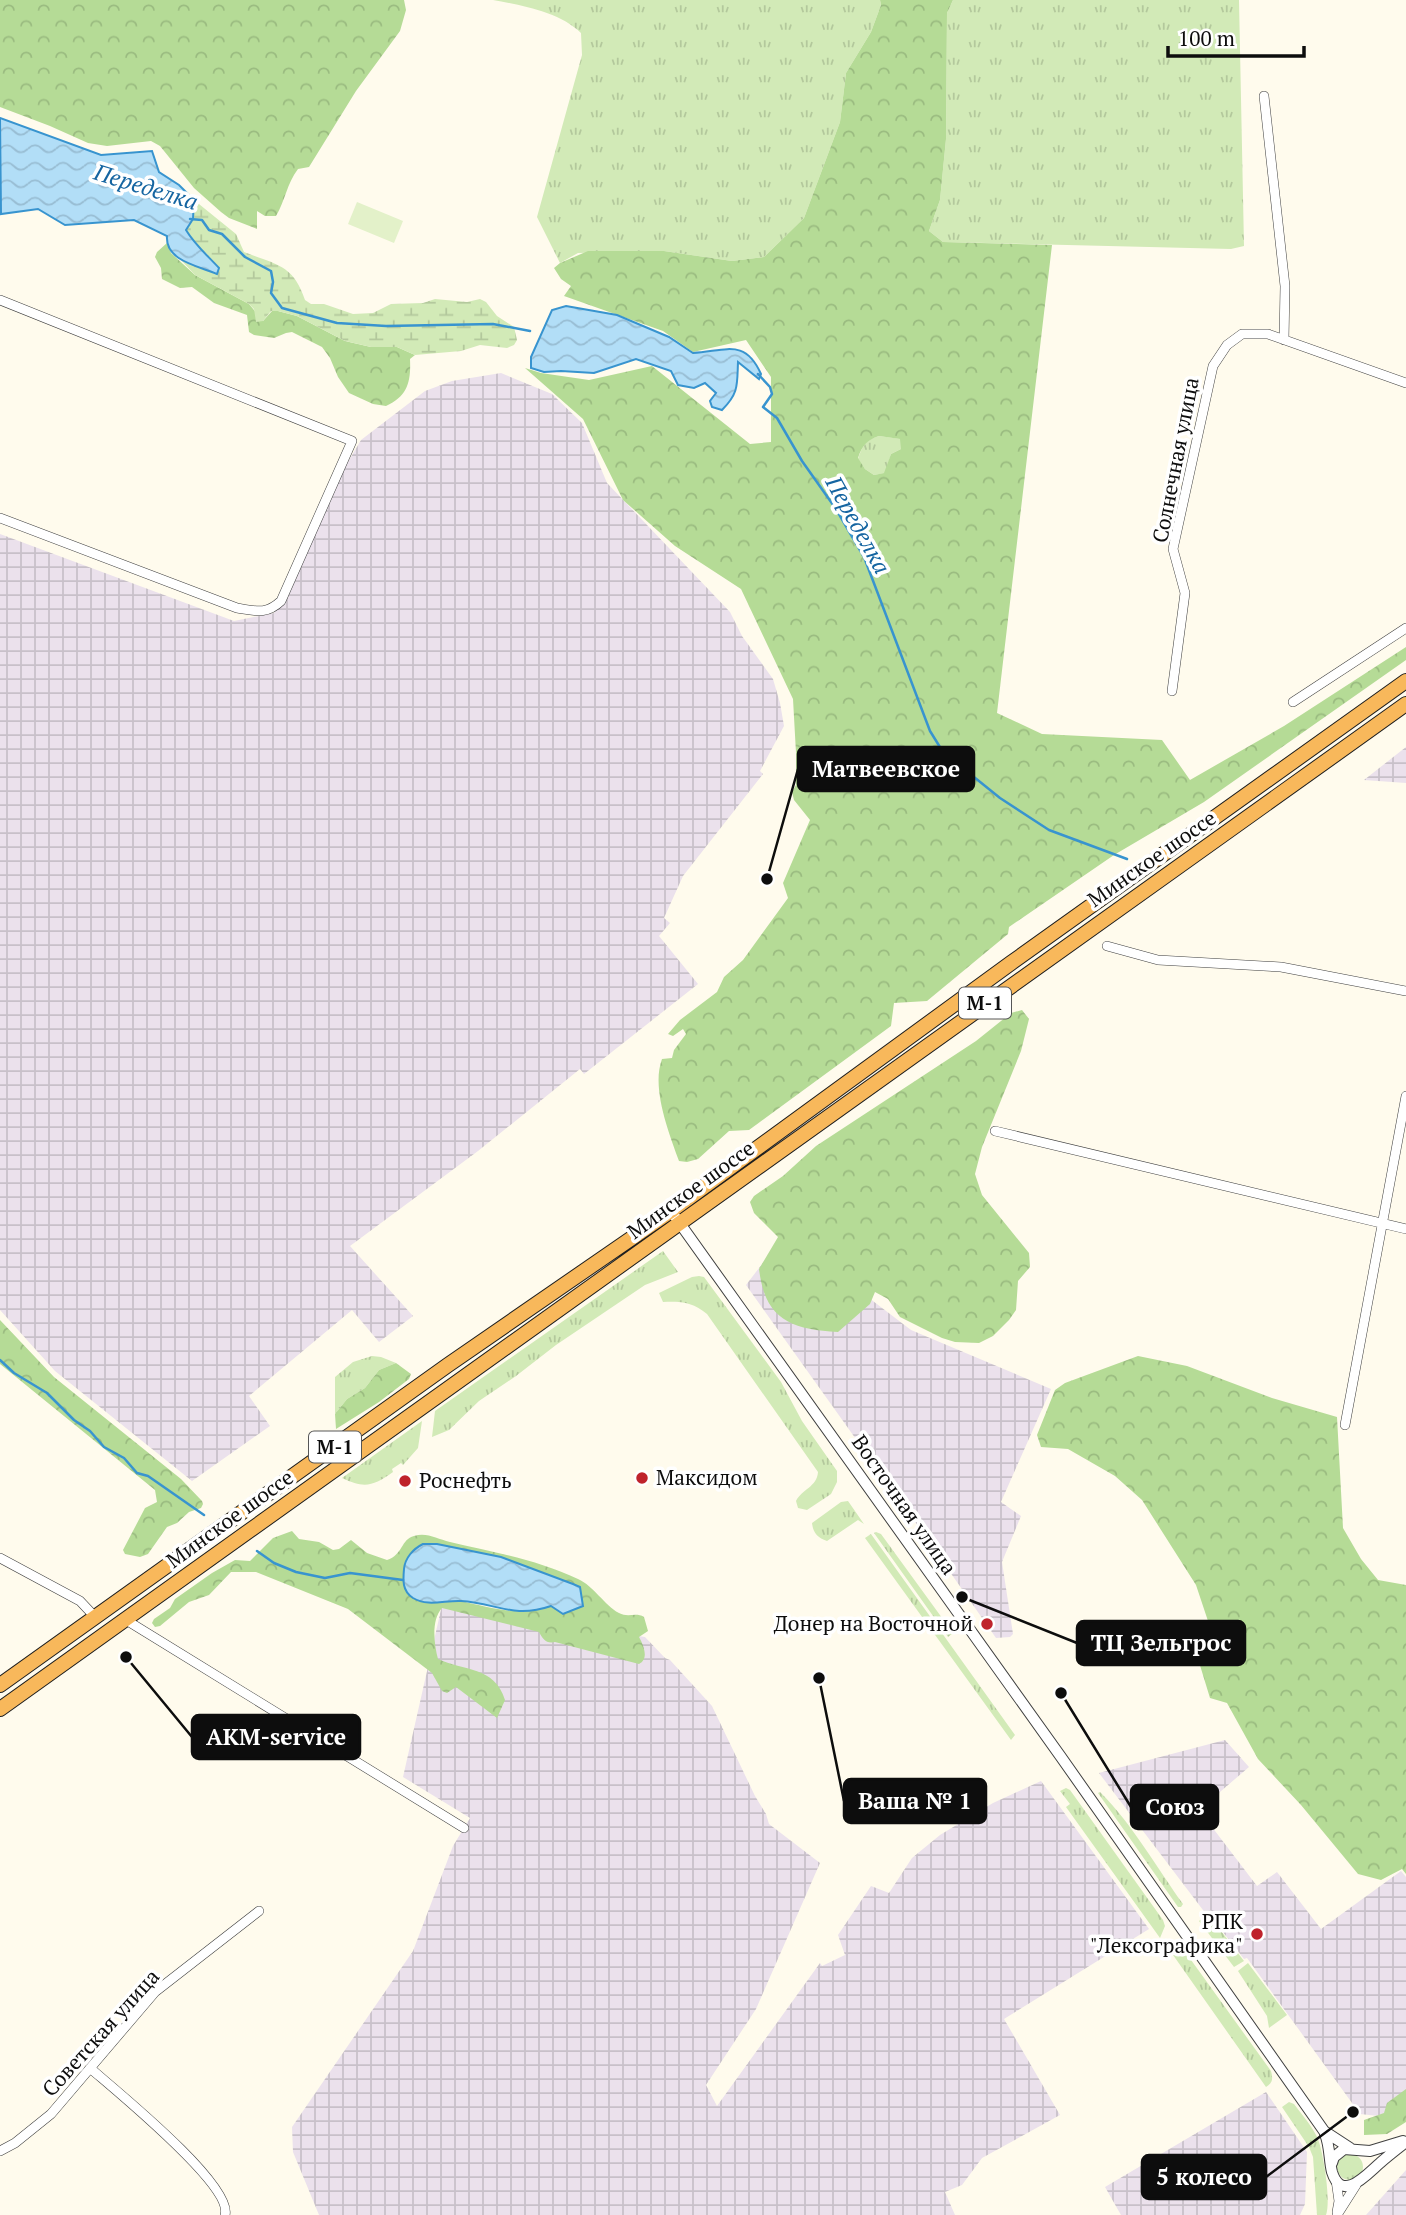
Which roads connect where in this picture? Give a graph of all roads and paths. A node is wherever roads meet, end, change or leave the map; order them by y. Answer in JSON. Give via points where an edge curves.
{"nodes":[{"id":1,"x":1264,"y":96,"type":"dead end"},
{"id":2,"x":0,"y":300,"type":"edge"},
{"id":3,"x":1284,"y":340,"type":"junction"},
{"id":4,"x":1406,"y":383,"type":"edge"},
{"id":5,"x":0,"y":518,"type":"edge"},
{"id":6,"x":1406,"y":628,"type":"edge"},
{"id":7,"x":1406,"y":681,"type":"edge"},
{"id":8,"x":1172,"y":691,"type":"dead end"},
{"id":9,"x":1293,"y":702,"type":"dead end"},
{"id":10,"x":1406,"y":704,"type":"edge"},
{"id":11,"x":1107,"y":946,"type":"dead end"},
{"id":12,"x":1406,"y":990,"type":"edge"},
{"id":13,"x":1406,"y":1096,"type":"edge"},
{"id":14,"x":995,"y":1131,"type":"dead end"},
{"id":15,"x":671,"y":1211,"type":"junction"},
{"id":16,"x":1383,"y":1223,"type":"junction"},
{"id":17,"x":680,"y":1225,"type":"junction"},
{"id":18,"x":1406,"y":1229,"type":"edge"},
{"id":19,"x":1345,"y":1425,"type":"dead end"},
{"id":20,"x":0,"y":1558,"type":"edge"},
{"id":21,"x":96,"y":1618,"type":"junction"},
{"id":22,"x":126,"y":1620,"type":"junction"},
{"id":23,"x":0,"y":1685,"type":"edge"},
{"id":24,"x":0,"y":1709,"type":"edge"},
{"id":25,"x":464,"y":1828,"type":"dead end"},
{"id":26,"x":259,"y":1911,"type":"dead end"},
{"id":27,"x":90,"y":2068,"type":"junction"},
{"id":28,"x":1324,"y":2131,"type":"junction"},
{"id":29,"x":1406,"y":2141,"type":"edge"},
{"id":30,"x":1355,"y":2150,"type":"junction"},
{"id":31,"x":0,"y":2151,"type":"edge"},
{"id":32,"x":1332,"y":2163,"type":"junction"},
{"id":33,"x":1336,"y":2180,"type":"junction"},
{"id":34,"x":1361,"y":2181,"type":"junction"},
{"id":35,"x":225,"y":2215,"type":"edge"},
{"id":36,"x":1336,"y":2215,"type":"edge"}],
"edges":[{"from":1,"to":3,"type":"street","via":[[1285,286]]},
{"from":2,"to":5,"type":"street","via":[[352,441],[281,601],[272,610],[237,608]]},
{"from":3,"to":4,"type":"street","name":"Солнечная улица"},
{"from":3,"to":8,"type":"street","name":"Солнечная улица","via":[[1268,334],[1242,334],[1227,345],[1213,366],[1173,549],[1185,593]]},
{"from":6,"to":9,"type":"street"},
{"from":7,"to":15,"type":"highway","name":"Минское шоссе","number":"М-1"},
{"from":10,"to":17,"type":"highway","name":"Минское шоссе","number":"М-1"},
{"from":11,"to":12,"type":"street","via":[[1158,961],[1281,967]]},
{"from":13,"to":16,"type":"street"},
{"from":14,"to":16,"type":"street"},
{"from":15,"to":17,"type":"street","name":"Восточная улица"},
{"from":15,"to":21,"type":"highway","name":"Минское шоссе","number":"М-1"},
{"from":16,"to":18,"type":"street"},
{"from":16,"to":19,"type":"street"},
{"from":17,"to":22,"type":"highway","name":"Минское шоссе","number":"М-1"},
{"from":17,"to":28,"type":"street","name":"Восточная улица"},
{"from":20,"to":21,"type":"street","via":[[80,1601]]},
{"from":21,"to":23,"type":"highway","name":"Минское шоссе","number":"М-1"},
{"from":22,"to":24,"type":"highway","name":"Минское шоссе","number":"М-1"},
{"from":22,"to":25,"type":"street"},
{"from":26,"to":27,"type":"street","name":"Советская улица","via":[[155,1992]]},
{"from":27,"to":31,"type":"street","name":"Советская улица","via":[[51,2113]]},
{"from":27,"to":35,"type":"street","via":[[201,2170],[226,2207]]},
{"from":28,"to":30,"type":"street","name":"Восточная улица"},
{"from":28,"to":32,"type":"street","name":"Восточная улица"},
{"from":29,"to":30,"type":"street"},
{"from":29,"to":34,"type":"street"},
{"from":30,"to":32,"type":"street","via":[[1338,2152]]},
{"from":30,"to":34,"type":"street","via":[[1368,2163]]},
{"from":32,"to":33,"type":"street"},
{"from":33,"to":34,"type":"street","via":[[1342,2184]]},
{"from":33,"to":36,"type":"street"},
{"from":34,"to":36,"type":"street"}]}
